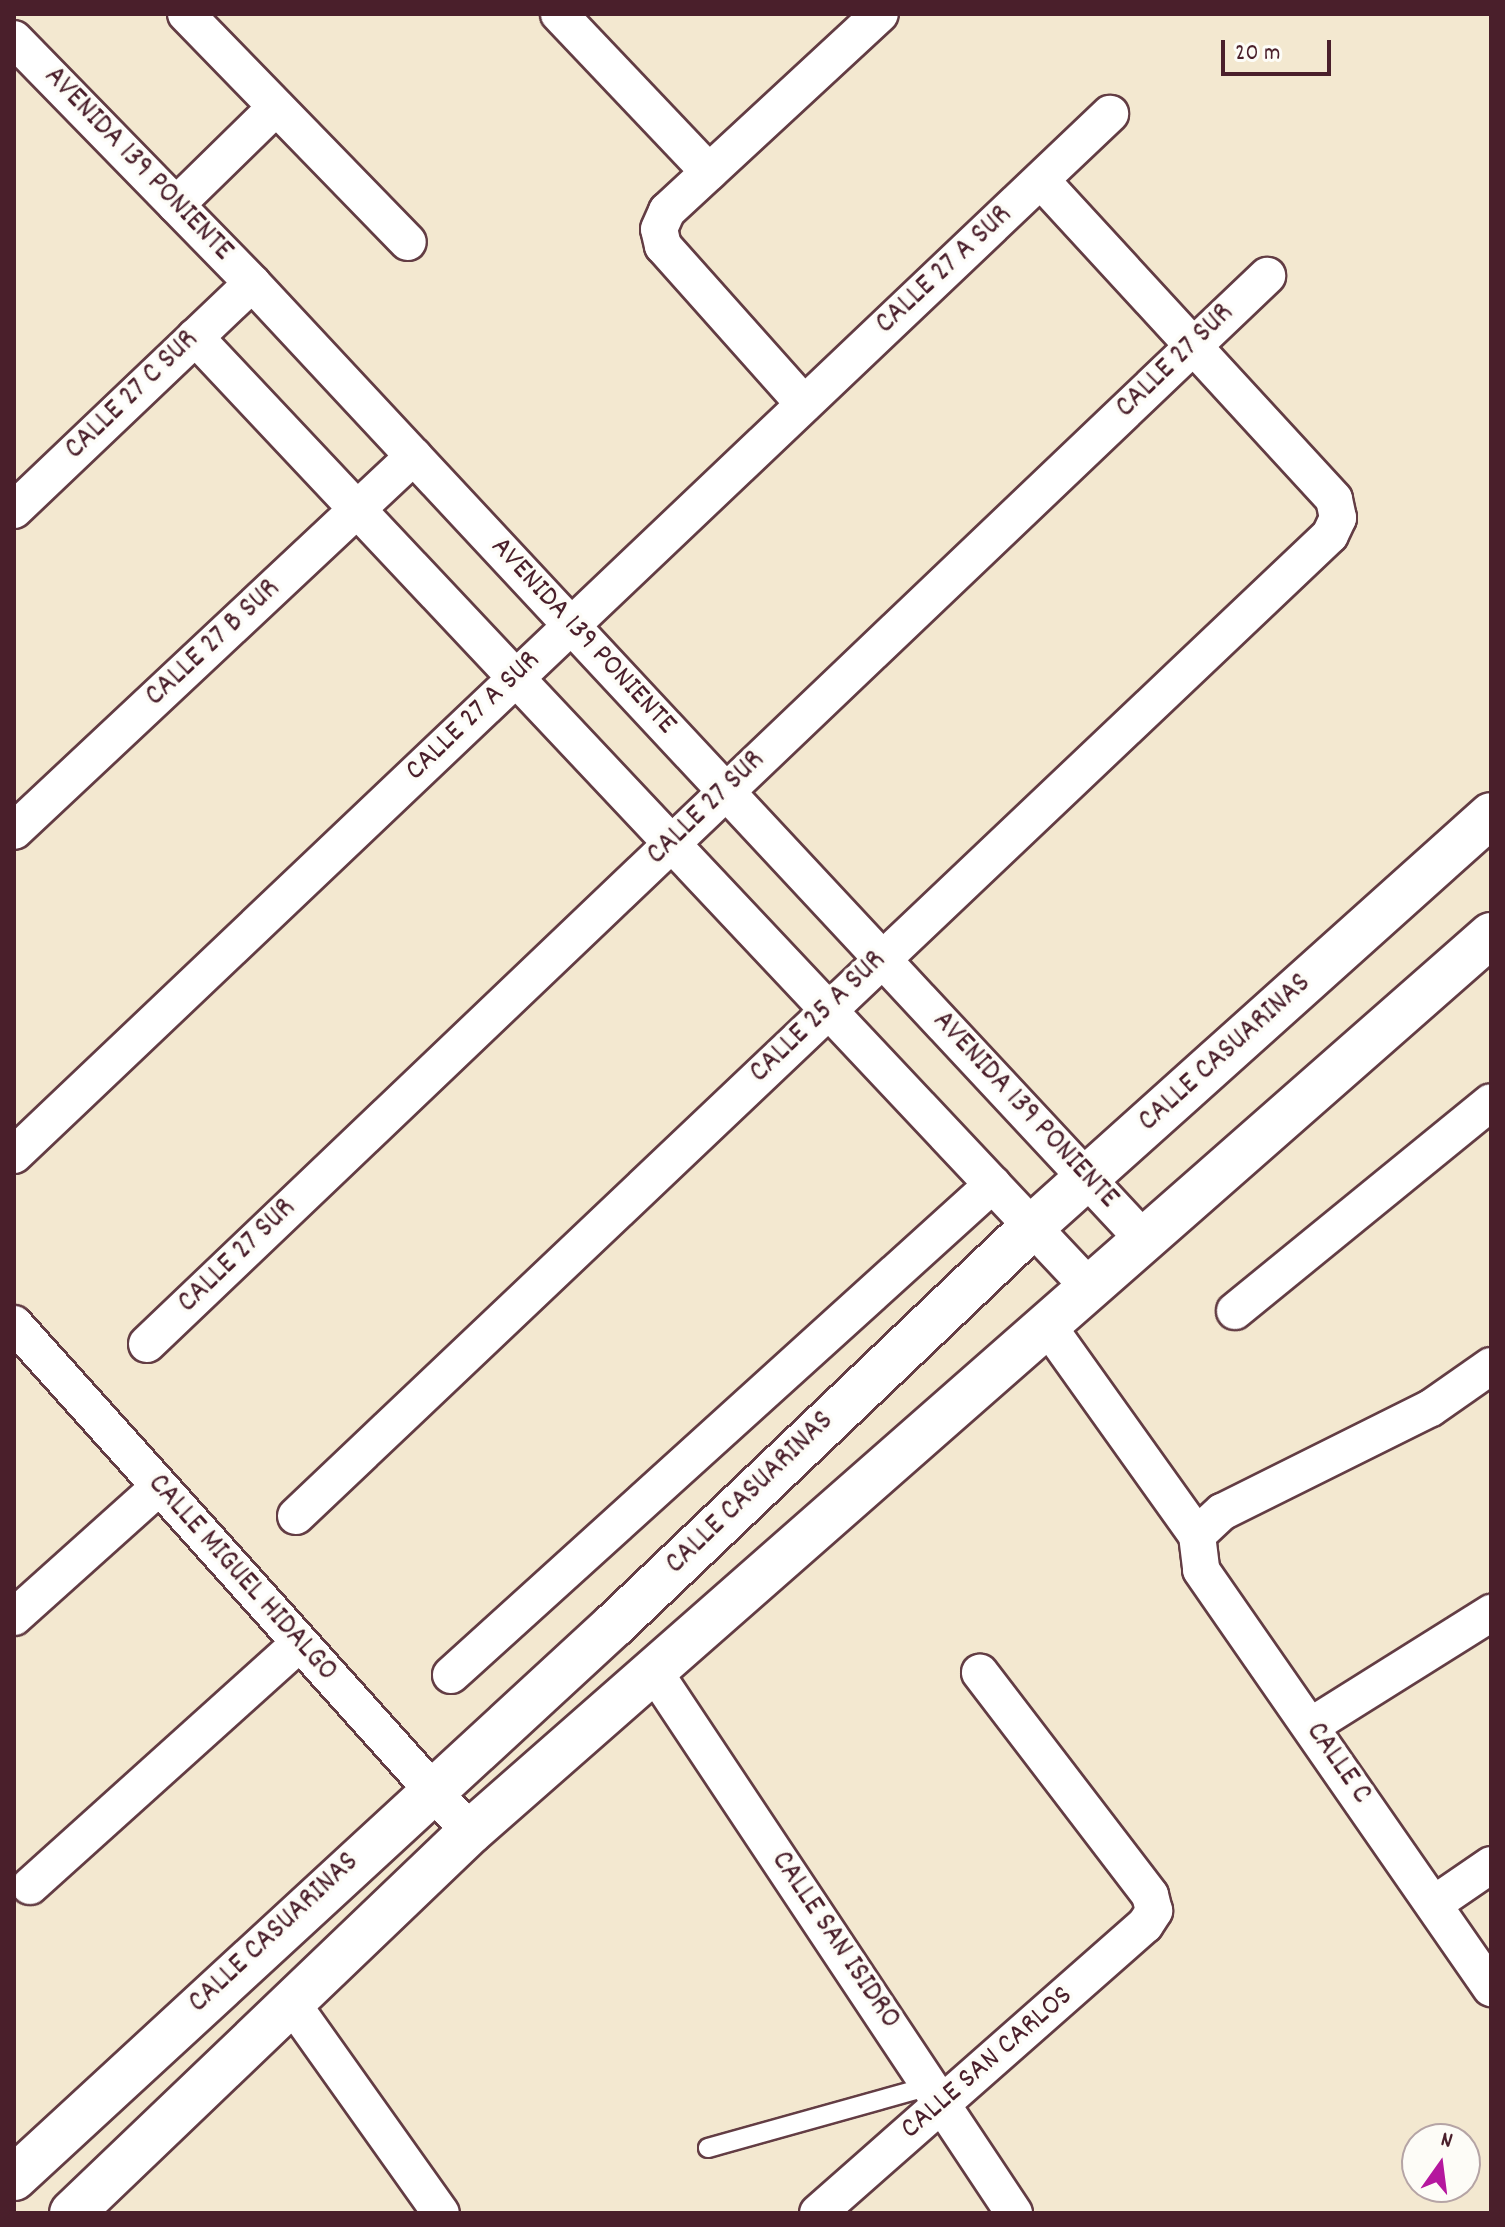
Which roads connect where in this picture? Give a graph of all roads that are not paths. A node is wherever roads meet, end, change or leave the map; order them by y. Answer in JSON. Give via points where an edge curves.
{"nodes":[{"id":1,"x":186,"y":14,"type":"edge"},
{"id":2,"x":559,"y":14,"type":"edge"},
{"id":3,"x":880,"y":14,"type":"edge"},
{"id":4,"x":14,"y":39,"type":"edge"},
{"id":5,"x":276,"y":107,"type":"junction"},
{"id":6,"x":1110,"y":114,"type":"dead end"},
{"id":7,"x":709,"y":172,"type":"junction"},
{"id":8,"x":1041,"y":180,"type":"junction"},
{"id":9,"x":176,"y":205,"type":"junction"},
{"id":10,"x":408,"y":242,"type":"dead end"},
{"id":11,"x":1267,"y":276,"type":"dead end"},
{"id":12,"x":252,"y":283,"type":"junction"},
{"id":13,"x":195,"y":337,"type":"junction"},
{"id":14,"x":1193,"y":346,"type":"junction"},
{"id":15,"x":804,"y":404,"type":"junction"},
{"id":16,"x":414,"y":456,"type":"junction"},
{"id":17,"x":358,"y":509,"type":"junction"},
{"id":18,"x":14,"y":510,"type":"edge"},
{"id":19,"x":571,"y":625,"type":"junction"},
{"id":20,"x":516,"y":677,"type":"junction"},
{"id":21,"x":726,"y":791,"type":"junction"},
{"id":22,"x":1491,"y":815,"type":"edge"},
{"id":23,"x":14,"y":831,"type":"edge"},
{"id":24,"x":672,"y":843,"type":"junction"},
{"id":25,"x":1491,"y":935,"type":"edge"},
{"id":26,"x":881,"y":958,"type":"junction"},
{"id":27,"x":828,"y":1010,"type":"junction"},
{"id":28,"x":1491,"y":1102,"type":"edge"},
{"id":29,"x":14,"y":1155,"type":"edge"},
{"id":30,"x":1087,"y":1179,"type":"junction"},
{"id":31,"x":993,"y":1184,"type":"junction"},
{"id":32,"x":1033,"y":1226,"type":"junction"},
{"id":33,"x":1144,"y":1240,"type":"junction"},
{"id":34,"x":1090,"y":1288,"type":"junction"},
{"id":35,"x":1235,"y":1311,"type":"dead end"},
{"id":36,"x":1047,"y":1325,"type":"junction"},
{"id":37,"x":18,"y":1338,"type":"edge"},
{"id":38,"x":147,"y":1344,"type":"dead end"},
{"id":39,"x":1491,"y":1366,"type":"edge"},
{"id":40,"x":158,"y":1488,"type":"junction"},
{"id":41,"x":296,"y":1516,"type":"dead end"},
{"id":42,"x":1197,"y":1535,"type":"junction"},
{"id":43,"x":1491,"y":1613,"type":"edge"},
{"id":44,"x":14,"y":1617,"type":"edge"},
{"id":45,"x":299,"y":1644,"type":"junction"},
{"id":46,"x":653,"y":1670,"type":"junction"},
{"id":47,"x":980,"y":1673,"type":"dead end"},
{"id":48,"x":451,"y":1675,"type":"dead end"},
{"id":49,"x":1311,"y":1726,"type":"junction"},
{"id":50,"x":431,"y":1790,"type":"junction"},
{"id":51,"x":470,"y":1832,"type":"junction"},
{"id":52,"x":1491,"y":1865,"type":"edge"},
{"id":53,"x":30,"y":1886,"type":"dead end"},
{"id":54,"x":1434,"y":1904,"type":"junction"},
{"id":55,"x":1491,"y":1988,"type":"edge"},
{"id":56,"x":293,"y":2005,"type":"junction"},
{"id":57,"x":936,"y":2095,"type":"junction"},
{"id":58,"x":708,"y":2148,"type":"dead end"},
{"id":59,"x":14,"y":2178,"type":"edge"},
{"id":60,"x":72,"y":2213,"type":"edge"},
{"id":61,"x":441,"y":2213,"type":"edge"},
{"id":62,"x":818,"y":2213,"type":"edge"},
{"id":63,"x":1014,"y":2213,"type":"edge"}],
"edges":[{"from":1,"to":5,"type":"street"},
{"from":2,"to":7,"type":"street"},
{"from":3,"to":7,"type":"street"},
{"from":4,"to":9,"type":"street","name":"AVENIDA 139 PONIENTE"},
{"from":5,"to":9,"type":"street"},
{"from":5,"to":10,"type":"street"},
{"from":6,"to":8,"type":"street","name":"CALLE 27 A SUR"},
{"from":7,"to":15,"type":"street","via":[[667,211],[659,229],[663,246]]},
{"from":8,"to":14,"type":"street"},
{"from":8,"to":15,"type":"street","name":"CALLE 27 A SUR"},
{"from":9,"to":12,"type":"street","name":"AVENIDA 139 PONIENTE"},
{"from":11,"to":14,"type":"street","name":"CALLE 27 SUR"},
{"from":12,"to":13,"type":"street","name":"CALLE 27 C SUR"},
{"from":12,"to":16,"type":"street","name":"AVENIDA 139 PONIENTE"},
{"from":13,"to":17,"type":"street"},
{"from":13,"to":18,"type":"street","name":"CALLE 27 C SUR"},
{"from":14,"to":21,"type":"street","name":"CALLE 27 SUR"},
{"from":14,"to":26,"type":"street","name":"CALLE 25 A SUR","via":[[1334,499],[1338,518],[1330,535]]},
{"from":15,"to":19,"type":"street","name":"CALLE 27 A SUR"},
{"from":16,"to":17,"type":"street","name":"CALLE 27 B SUR"},
{"from":16,"to":19,"type":"street","name":"AVENIDA 139 PONIENTE"},
{"from":17,"to":20,"type":"street"},
{"from":17,"to":23,"type":"street","name":"CALLE 27 B SUR"},
{"from":19,"to":20,"type":"street","name":"CALLE 27 A SUR"},
{"from":19,"to":21,"type":"street","name":"AVENIDA 139 PONIENTE"},
{"from":20,"to":24,"type":"street"},
{"from":20,"to":29,"type":"street","name":"CALLE 27 A SUR"},
{"from":21,"to":24,"type":"street","name":"CALLE 27 SUR"},
{"from":21,"to":26,"type":"street","name":"AVENIDA 139 PONIENTE"},
{"from":22,"to":30,"type":"main road","name":"CALLE CASUARINAS"},
{"from":24,"to":27,"type":"street"},
{"from":24,"to":38,"type":"street","name":"CALLE 27 SUR"},
{"from":25,"to":33,"type":"main road","name":"CALLE CASUARINAS"},
{"from":26,"to":27,"type":"street","name":"CALLE 25 A SUR"},
{"from":26,"to":30,"type":"street","name":"AVENIDA 139 PONIENTE"},
{"from":27,"to":31,"type":"street"},
{"from":27,"to":41,"type":"street","name":"CALLE 25 A SUR"},
{"from":28,"to":35,"type":"street"},
{"from":30,"to":32,"type":"main road","name":"CALLE CASUARINAS"},
{"from":30,"to":33,"type":"street","name":"AVENIDA 139 PONIENTE"},
{"from":31,"to":32,"type":"street"},
{"from":31,"to":48,"type":"street"},
{"from":32,"to":34,"type":"street"},
{"from":32,"to":50,"type":"main road","name":"CALLE CASUARINAS","via":[[614,1625]]},
{"from":33,"to":34,"type":"main road","name":"CALLE CASUARINAS"},
{"from":34,"to":36,"type":"main road","name":"CALLE CASUARINAS"},
{"from":36,"to":42,"type":"street"},
{"from":36,"to":46,"type":"main road","name":"CALLE CASUARINAS"},
{"from":37,"to":40,"type":"street","name":"CALLE MIGUEL HIDALGO"},
{"from":39,"to":42,"type":"street","via":[[1431,1408],[1222,1512]]},
{"from":40,"to":44,"type":"street"},
{"from":40,"to":45,"type":"street","name":"CALLE MIGUEL HIDALGO"},
{"from":42,"to":49,"type":"street","name":"CALLE C","via":[[1201,1570]]},
{"from":43,"to":49,"type":"street"},
{"from":45,"to":50,"type":"street","name":"CALLE MIGUEL HIDALGO"},
{"from":45,"to":53,"type":"street"},
{"from":46,"to":51,"type":"main road","name":"CALLE CASUARINAS"},
{"from":46,"to":57,"type":"street","name":"CALLE SAN ISIDRO"},
{"from":47,"to":57,"type":"street","name":"CALLE SAN CARLOS","via":[[1150,1895],[1154,1911],[1145,1925]]},
{"from":49,"to":54,"type":"street","name":"CALLE C"},
{"from":50,"to":51,"type":"street","name":"CALLE MIGUEL HIDALGO"},
{"from":50,"to":59,"type":"main road","name":"CALLE CASUARINAS"},
{"from":51,"to":56,"type":"main road","name":"CALLE CASUARINAS"},
{"from":52,"to":54,"type":"street"},
{"from":54,"to":55,"type":"street","name":"CALLE C"},
{"from":56,"to":60,"type":"main road","name":"CALLE CASUARINAS"},
{"from":56,"to":61,"type":"street"},
{"from":57,"to":58,"type":"lane"},
{"from":57,"to":62,"type":"street","name":"CALLE SAN CARLOS"},
{"from":57,"to":63,"type":"street","name":"CALLE SAN ISIDRO"}]}
